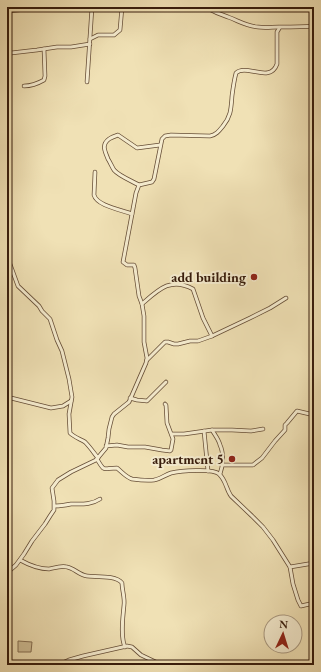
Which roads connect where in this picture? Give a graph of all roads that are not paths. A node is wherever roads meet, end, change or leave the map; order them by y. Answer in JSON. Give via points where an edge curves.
{"nodes":[{"id":1,"x":49,"y":7,"type":"edge"},
{"id":2,"x":92,"y":7,"type":"edge"},
{"id":3,"x":122,"y":7,"type":"edge"},
{"id":4,"x":205,"y":7,"type":"edge"},
{"id":5,"x":7,"y":11,"type":"edge"},
{"id":6,"x":314,"y":26,"type":"edge"},
{"id":7,"x":280,"y":27,"type":"junction"},
{"id":8,"x":90,"y":39,"type":"junction"},
{"id":9,"x":90,"y":44,"type":"junction"},
{"id":10,"x":44,"y":49,"type":"junction"},
{"id":11,"x":7,"y":55,"type":"edge"},
{"id":12,"x":87,"y":82,"type":"dead end"},
{"id":13,"x":24,"y":86,"type":"dead end"},
{"id":14,"x":160,"y":146,"type":"junction"},
{"id":15,"x":95,"y":172,"type":"dead end"},
{"id":16,"x":139,"y":185,"type":"junction"},
{"id":17,"x":132,"y":214,"type":"junction"},
{"id":18,"x":7,"y":256,"type":"edge"},
{"id":19,"x":286,"y":298,"type":"dead end"},
{"id":20,"x":142,"y":304,"type":"junction"},
{"id":21,"x":212,"y":336,"type":"junction"},
{"id":22,"x":147,"y":360,"type":"junction"},
{"id":23,"x":166,"y":382,"type":"dead end"},
{"id":24,"x":7,"y":397,"type":"edge"},
{"id":25,"x":130,"y":398,"type":"junction"},
{"id":26,"x":71,"y":401,"type":"junction"},
{"id":27,"x":165,"y":404,"type":"dead end"},
{"id":28,"x":314,"y":415,"type":"edge"},
{"id":29,"x":263,"y":429,"type":"dead end"},
{"id":30,"x":212,"y":430,"type":"junction"},
{"id":31,"x":204,"y":431,"type":"junction"},
{"id":32,"x":172,"y":434,"type":"junction"},
{"id":33,"x":106,"y":446,"type":"junction"},
{"id":34,"x":97,"y":458,"type":"junction"},
{"id":35,"x":222,"y":465,"type":"junction"},
{"id":36,"x":208,"y":471,"type":"junction"},
{"id":37,"x":220,"y":474,"type":"junction"},
{"id":38,"x":100,"y":499,"type":"dead end"},
{"id":39,"x":55,"y":506,"type":"junction"},
{"id":40,"x":20,"y":560,"type":"junction"},
{"id":41,"x":314,"y":563,"type":"edge"},
{"id":42,"x":290,"y":567,"type":"junction"},
{"id":43,"x":7,"y":575,"type":"edge"},
{"id":44,"x":314,"y":603,"type":"edge"},
{"id":45,"x":125,"y":647,"type":"junction"},
{"id":46,"x":58,"y":665,"type":"edge"},
{"id":47,"x":162,"y":665,"type":"edge"}],
"edges":[{"from":1,"to":5,"type":"street"},
{"from":2,"to":8,"type":"street"},
{"from":3,"to":8,"type":"street","via":[[120,30],[112,35]]},
{"from":4,"to":7,"type":"street","via":[[251,26]]},
{"from":6,"to":7,"type":"street"},
{"from":7,"to":14,"type":"street","via":[[277,32],[276,68],[266,73],[242,70],[236,73],[230,115],[218,132],[210,136],[171,135],[163,137]]},
{"from":8,"to":9,"type":"street"},
{"from":9,"to":10,"type":"street"},
{"from":9,"to":12,"type":"street"},
{"from":10,"to":11,"type":"street"},
{"from":10,"to":13,"type":"street","via":[[44,80]]},
{"from":14,"to":16,"type":"street","via":[[154,179],[152,182]]},
{"from":14,"to":16,"type":"street","via":[[137,148],[118,135],[105,143],[105,152],[114,170]]},
{"from":15,"to":17,"type":"street","via":[[94,197],[103,204]]},
{"from":16,"to":17,"type":"street"},
{"from":17,"to":20,"type":"street","via":[[123,262],[134,265]]},
{"from":18,"to":26,"type":"street","via":[[18,286],[50,319],[64,356],[71,386]]},
{"from":19,"to":21,"type":"street"},
{"from":20,"to":21,"type":"street","via":[[169,284],[187,286],[193,289]]},
{"from":20,"to":22,"type":"street"},
{"from":21,"to":22,"type":"street","via":[[178,344],[165,342]]},
{"from":22,"to":25,"type":"street"},
{"from":23,"to":25,"type":"street","via":[[147,401]]},
{"from":24,"to":26,"type":"street","via":[[51,408],[63,406]]},
{"from":25,"to":33,"type":"street","via":[[129,402],[112,417]]},
{"from":26,"to":34,"type":"street","via":[[70,434],[85,443]]},
{"from":27,"to":32,"type":"street","via":[[167,423]]},
{"from":28,"to":35,"type":"street","via":[[297,411],[286,423],[283,433],[253,466]]},
{"from":29,"to":30,"type":"street"},
{"from":30,"to":31,"type":"street"},
{"from":30,"to":35,"type":"street","via":[[220,444]]},
{"from":31,"to":32,"type":"street"},
{"from":31,"to":36,"type":"street"},
{"from":32,"to":33,"type":"street","via":[[170,451],[145,447]]},
{"from":33,"to":34,"type":"street"},
{"from":34,"to":36,"type":"street","via":[[105,470],[118,469],[132,479],[155,480],[170,474]]},
{"from":34,"to":39,"type":"street","via":[[58,480],[52,488]]},
{"from":35,"to":37,"type":"street"},
{"from":36,"to":37,"type":"street"},
{"from":37,"to":42,"type":"street","via":[[231,496],[263,527]]},
{"from":38,"to":39,"type":"street","via":[[91,504]]},
{"from":39,"to":40,"type":"street"},
{"from":40,"to":43,"type":"street"},
{"from":40,"to":45,"type":"street","via":[[40,568],[67,566],[87,576],[121,581],[124,605],[122,637]]},
{"from":41,"to":42,"type":"street"},
{"from":42,"to":44,"type":"street","via":[[292,584],[301,606]]},
{"from":45,"to":46,"type":"street","via":[[82,656]]},
{"from":45,"to":47,"type":"street","via":[[132,648]]}]}
